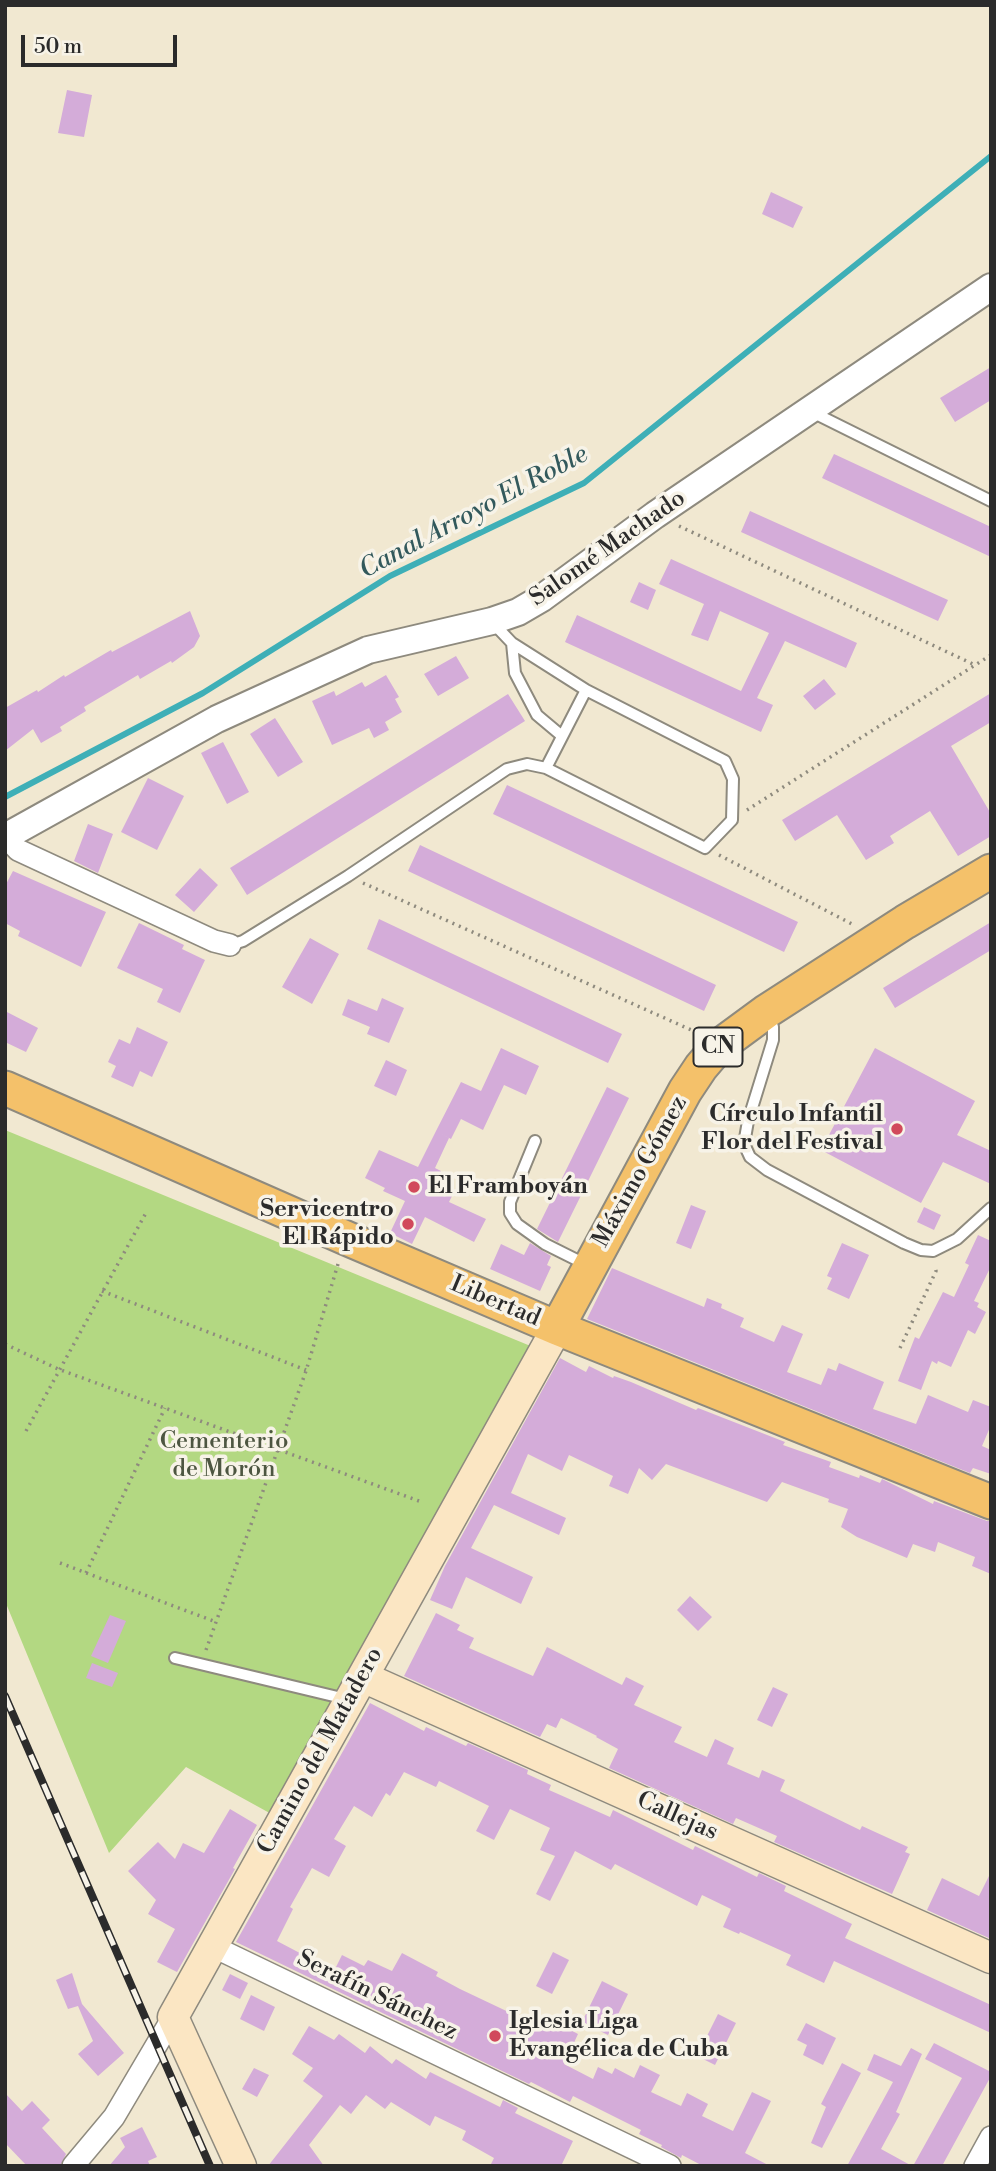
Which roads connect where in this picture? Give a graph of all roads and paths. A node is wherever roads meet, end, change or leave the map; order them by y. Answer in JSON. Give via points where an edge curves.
{"nodes":[{"id":1,"x":991,"y":287,"type":"edge"},
{"id":2,"x":809,"y":411,"type":"junction"},
{"id":3,"x":991,"y":501,"type":"edge"},
{"id":4,"x":655,"y":515,"type":"junction"},
{"id":5,"x":492,"y":621,"type":"junction"},
{"id":6,"x":512,"y":643,"type":"junction"},
{"id":7,"x":991,"y":655,"type":"edge"},
{"id":8,"x":975,"y":665,"type":"junction"},
{"id":9,"x":586,"y":690,"type":"junction"},
{"id":10,"x":562,"y":736,"type":"junction"},
{"id":11,"x":546,"y":768,"type":"junction"},
{"id":12,"x":732,"y":820,"type":"junction"},
{"id":13,"x":6,"y":837,"type":"edge"},
{"id":14,"x":705,"y":848,"type":"junction"},
{"id":15,"x":991,"y":871,"type":"edge"},
{"id":16,"x":348,"y":876,"type":"junction"},
{"id":17,"x":881,"y":939,"type":"junction"},
{"id":18,"x":230,"y":945,"type":"joint"},
{"id":19,"x":767,"y":1011,"type":"junction"},
{"id":20,"x":718,"y":1047,"type":"junction"},
{"id":21,"x":5,"y":1088,"type":"edge"},
{"id":22,"x":535,"y":1140,"type":"dead end"},
{"id":23,"x":991,"y":1208,"type":"edge"},
{"id":24,"x":147,"y":1211,"type":"dead end"},
{"id":25,"x":346,"y":1238,"type":"junction"},
{"id":26,"x":933,"y":1251,"type":"junction"},
{"id":27,"x":590,"y":1266,"type":"junction"},
{"id":28,"x":102,"y":1291,"type":"junction"},
{"id":29,"x":557,"y":1328,"type":"junction"},
{"id":30,"x":5,"y":1344,"type":"edge"},
{"id":31,"x":900,"y":1348,"type":"dead end"},
{"id":32,"x":58,"y":1369,"type":"junction"},
{"id":33,"x":306,"y":1370,"type":"junction"},
{"id":34,"x":165,"y":1407,"type":"junction"},
{"id":35,"x":26,"y":1431,"type":"dead end"},
{"id":36,"x":278,"y":1449,"type":"junction"},
{"id":37,"x":419,"y":1501,"type":"dead end"},
{"id":38,"x":991,"y":1502,"type":"edge"},
{"id":39,"x":61,"y":1563,"type":"dead end"},
{"id":40,"x":86,"y":1573,"type":"junction"},
{"id":41,"x":216,"y":1622,"type":"junction"},
{"id":42,"x":175,"y":1658,"type":"dead end"},
{"id":43,"x":201,"y":1664,"type":"junction"},
{"id":44,"x":356,"y":1688,"type":"junction"},
{"id":45,"x":212,"y":1945,"type":"junction"},
{"id":46,"x":991,"y":1958,"type":"edge"},
{"id":47,"x":173,"y":2017,"type":"junction"},
{"id":48,"x":991,"y":2137,"type":"edge"},
{"id":49,"x":73,"y":2166,"type":"edge"},
{"id":50,"x":241,"y":2166,"type":"edge"},
{"id":51,"x":670,"y":2166,"type":"edge"},
{"id":52,"x":975,"y":2166,"type":"edge"}],
"edges":[{"from":1,"to":2,"type":"street","name":"Salomé Machado"},
{"from":2,"to":3,"type":"lane"},
{"from":2,"to":4,"type":"street","name":"Salomé Machado"},
{"from":4,"to":5,"type":"street","name":"Salomé Machado","via":[[542,598]]},
{"from":4,"to":8,"type":"path"},
{"from":5,"to":6,"type":"lane"},
{"from":5,"to":13,"type":"street","name":"Salomé Machado","via":[[368,650],[217,719]]},
{"from":6,"to":9,"type":"lane"},
{"from":6,"to":10,"type":"lane","via":[[515,673],[537,715]]},
{"from":7,"to":8,"type":"path"},
{"from":8,"to":12,"type":"path"},
{"from":9,"to":10,"type":"lane"},
{"from":9,"to":12,"type":"lane","via":[[725,761],[733,779]]},
{"from":10,"to":11,"type":"lane"},
{"from":11,"to":14,"type":"lane"},
{"from":11,"to":16,"type":"lane","via":[[527,764],[507,769]]},
{"from":12,"to":14,"type":"lane"},
{"from":13,"to":18,"type":"street","via":[[18,850]]},
{"from":14,"to":17,"type":"path"},
{"from":15,"to":17,"type":"main road","name":"Máximo Gómez","number":"CN"},
{"from":16,"to":18,"type":"lane"},
{"from":16,"to":20,"type":"path","via":[[702,1035]]},
{"from":17,"to":19,"type":"main road","name":"Máximo Gómez","number":"CN"},
{"from":19,"to":20,"type":"main road","name":"Máximo Gómez","number":"CN"},
{"from":19,"to":26,"type":"lane","via":[[774,1040],[748,1121],[744,1144],[750,1157],[904,1243]]},
{"from":20,"to":27,"type":"main road","name":"Máximo Gómez","number":"CN","via":[[685,1091]]},
{"from":21,"to":25,"type":"main road","name":"Libertad"},
{"from":22,"to":27,"type":"lane","via":[[510,1202],[510,1213],[517,1224],[545,1244]]},
{"from":23,"to":26,"type":"lane","via":[[957,1240]]},
{"from":24,"to":28,"type":"path"},
{"from":25,"to":29,"type":"main road","name":"Libertad"},
{"from":25,"to":33,"type":"path"},
{"from":26,"to":31,"type":"path","via":[[936,1271]]},
{"from":27,"to":29,"type":"main road","name":"Máximo Gómez","number":"CN"},
{"from":28,"to":32,"type":"path"},
{"from":28,"to":33,"type":"path"},
{"from":29,"to":38,"type":"main road","name":"Libertad"},
{"from":29,"to":44,"type":"main road","name":"Camino del Matadero"},
{"from":30,"to":32,"type":"path"},
{"from":32,"to":34,"type":"path"},
{"from":32,"to":35,"type":"path"},
{"from":33,"to":36,"type":"path"},
{"from":34,"to":36,"type":"path"},
{"from":34,"to":40,"type":"path"},
{"from":36,"to":37,"type":"path"},
{"from":36,"to":41,"type":"path"},
{"from":39,"to":40,"type":"path"},
{"from":40,"to":41,"type":"path"},
{"from":41,"to":43,"type":"path"},
{"from":42,"to":43,"type":"lane"},
{"from":43,"to":44,"type":"lane"},
{"from":44,"to":45,"type":"main road","name":"Camino del Matadero"},
{"from":44,"to":46,"type":"main road","name":"Callejas"},
{"from":45,"to":47,"type":"main road","name":"Camino del Matadero"},
{"from":45,"to":51,"type":"street","name":"Serafín Sánchez"},
{"from":47,"to":49,"type":"street","name":"Camino del Matadero","via":[[114,2118]]},
{"from":47,"to":50,"type":"main road"},
{"from":48,"to":52,"type":"street"}]}
